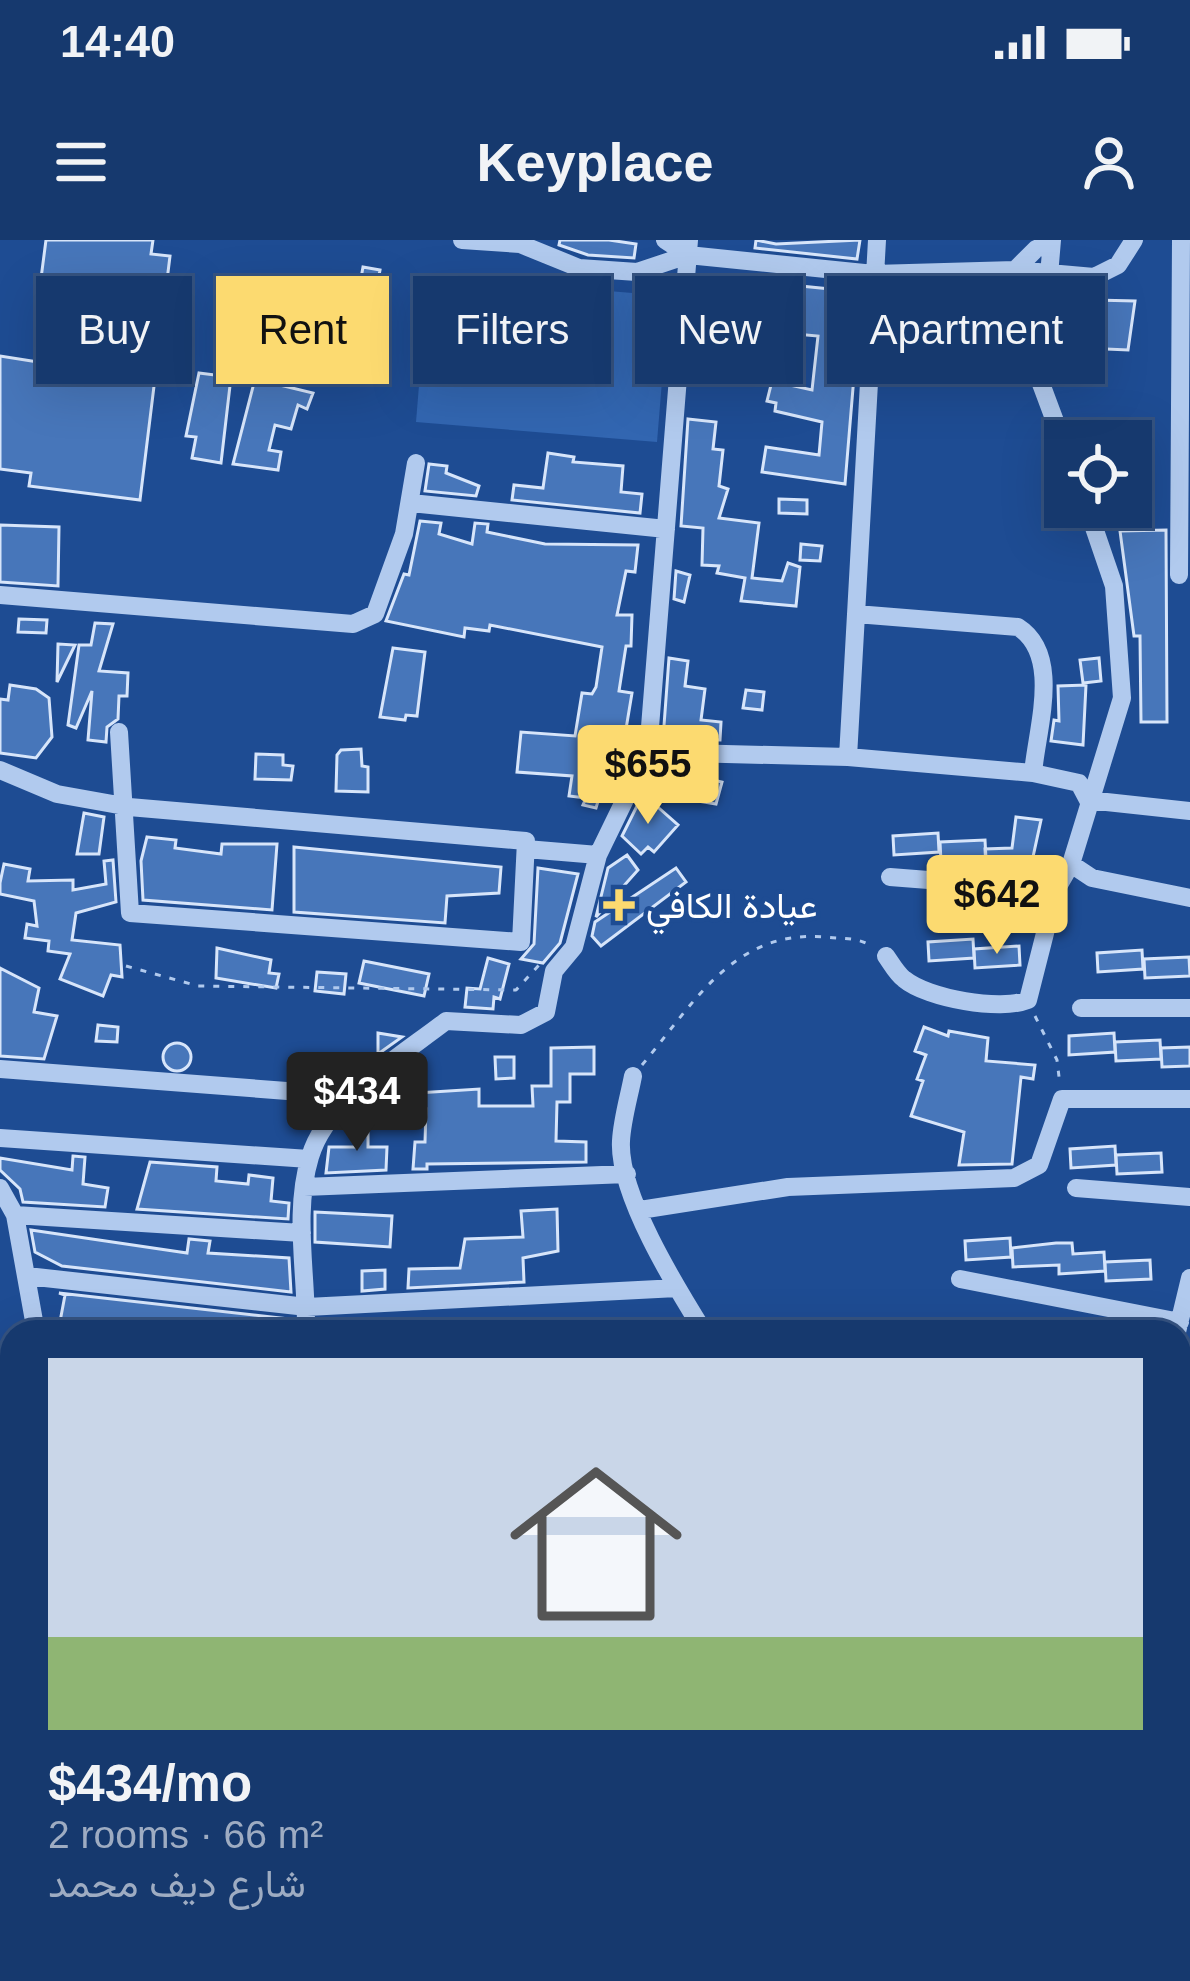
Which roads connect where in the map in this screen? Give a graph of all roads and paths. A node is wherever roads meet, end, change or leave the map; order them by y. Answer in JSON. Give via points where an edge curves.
{"nodes":[{"id":1,"x":462,"y":240,"type":"edge"},
{"id":2,"x":665,"y":240,"type":"edge"},
{"id":3,"x":877,"y":240,"type":"edge"},
{"id":4,"x":1134,"y":240,"type":"edge"},
{"id":5,"x":1181,"y":240,"type":"edge"},
{"id":6,"x":526,"y":242,"type":"edge"},
{"id":7,"x":1052,"y":242,"type":"edge"},
{"id":8,"x":689,"y":248,"type":"edge"},
{"id":9,"x":1015,"y":270,"type":"junction"},
{"id":10,"x":1048,"y":273,"type":"junction"},
{"id":11,"x":874,"y":274,"type":"junction"},
{"id":12,"x":1055,"y":420,"type":"edge"},
{"id":13,"x":416,"y":463,"type":"dead end"},
{"id":14,"x":411,"y":503,"type":"junction"},
{"id":15,"x":1094,"y":528,"type":"edge"},
{"id":16,"x":666,"y":529,"type":"junction"},
{"id":17,"x":1179,"y":574,"type":"dead end"},
{"id":18,"x":0,"y":595,"type":"edge"},
{"id":19,"x":856,"y":614,"type":"junction"},
{"id":20,"x":119,"y":732,"type":"dead end"},
{"id":21,"x":1108,"y":743,"type":"junction"},
{"id":22,"x":648,"y":752,"type":"junction"},
{"id":23,"x":848,"y":757,"type":"junction"},
{"id":24,"x":0,"y":770,"type":"edge"},
{"id":25,"x":1033,"y":773,"type":"junction"},
{"id":26,"x":1066,"y":779,"type":"junction"},
{"id":27,"x":1088,"y":800,"type":"junction"},
{"id":28,"x":124,"y":806,"type":"junction"},
{"id":29,"x":1190,"y":811,"type":"edge"},
{"id":30,"x":526,"y":849,"type":"junction"},
{"id":31,"x":598,"y":855,"type":"junction"},
{"id":32,"x":1071,"y":864,"type":"junction"},
{"id":33,"x":890,"y":877,"type":"dead end"},
{"id":34,"x":1057,"y":890,"type":"junction"},
{"id":35,"x":1190,"y":898,"type":"edge"},
{"id":36,"x":886,"y":956,"type":"joint"},
{"id":37,"x":564,"y":959,"type":"junction"},
{"id":38,"x":126,"y":966,"type":"dead end"},
{"id":39,"x":1028,"y":1000,"type":"junction"},
{"id":40,"x":1081,"y":1008,"type":"dead end"},
{"id":41,"x":1190,"y":1008,"type":"edge"},
{"id":42,"x":0,"y":1069,"type":"edge"},
{"id":43,"x":633,"y":1076,"type":"joint"},
{"id":44,"x":353,"y":1096,"type":"junction"},
{"id":45,"x":1062,"y":1099,"type":"junction"},
{"id":46,"x":1190,"y":1100,"type":"edge"},
{"id":47,"x":0,"y":1138,"type":"edge"},
{"id":48,"x":309,"y":1159,"type":"junction"},
{"id":49,"x":627,"y":1174,"type":"junction"},
{"id":50,"x":304,"y":1186,"type":"junction"},
{"id":51,"x":1076,"y":1188,"type":"dead end"},
{"id":52,"x":0,"y":1189,"type":"edge"},
{"id":53,"x":1190,"y":1197,"type":"edge"},
{"id":54,"x":640,"y":1210,"type":"junction"},
{"id":55,"x":15,"y":1215,"type":"junction"},
{"id":56,"x":302,"y":1233,"type":"junction"},
{"id":57,"x":27,"y":1276,"type":"junction"},
{"id":58,"x":1190,"y":1278,"type":"edge"},
{"id":59,"x":960,"y":1279,"type":"dead end"},
{"id":60,"x":677,"y":1288,"type":"junction"},
{"id":61,"x":307,"y":1306,"type":"junction"},
{"id":62,"x":34,"y":1320,"type":"edge"},
{"id":63,"x":306,"y":1320,"type":"edge"},
{"id":64,"x":697,"y":1320,"type":"edge"},
{"id":65,"x":1147,"y":1320,"type":"edge"},
{"id":66,"x":1181,"y":1320,"type":"edge"}],
"edges":[{"from":1,"to":6,"type":"street"},
{"from":2,"to":8,"type":"street"},
{"from":3,"to":11,"type":"street"},
{"from":4,"to":10,"type":"street","via":[[1107,274]]},
{"from":5,"to":17,"type":"street"},
{"from":6,"to":8,"type":"street","via":[[579,268],[637,272]]},
{"from":7,"to":9,"type":"street"},
{"from":7,"to":10,"type":"street"},
{"from":8,"to":11,"type":"street"},
{"from":8,"to":16,"type":"street"},
{"from":9,"to":10,"type":"street"},
{"from":9,"to":11,"type":"street"},
{"from":10,"to":12,"type":"street","via":[[1040,381]]},
{"from":11,"to":19,"type":"street"},
{"from":13,"to":14,"type":"street"},
{"from":14,"to":16,"type":"street"},
{"from":14,"to":18,"type":"street","via":[[375,614],[353,624]]},
{"from":15,"to":21,"type":"street","via":[[1114,586],[1121,649],[1121,698]]},
{"from":16,"to":22,"type":"street"},
{"from":19,"to":23,"type":"street"},
{"from":19,"to":25,"type":"street","via":[[1018,627],[1030,635],[1044,659]]},
{"from":20,"to":28,"type":"street"},
{"from":21,"to":26,"type":"street","via":[[1082,774]]},
{"from":21,"to":27,"type":"street"},
{"from":22,"to":23,"type":"street"},
{"from":22,"to":31,"type":"street"},
{"from":23,"to":25,"type":"street"},
{"from":24,"to":28,"type":"street","via":[[57,794]]},
{"from":25,"to":26,"type":"street"},
{"from":26,"to":27,"type":"street","via":[[1079,783]]},
{"from":27,"to":29,"type":"street"},
{"from":27,"to":32,"type":"street"},
{"from":28,"to":30,"type":"street","via":[[526,841]]},
{"from":28,"to":30,"type":"street","via":[[130,913],[521,942]]},
{"from":30,"to":31,"type":"street"},
{"from":31,"to":37,"type":"street"},
{"from":32,"to":34,"type":"street"},
{"from":32,"to":35,"type":"street","via":[[1092,878]]},
{"from":33,"to":34,"type":"street"},
{"from":34,"to":39,"type":"street"},
{"from":36,"to":39,"type":"street","via":[[924,990],[1013,1006]]},
{"from":36,"to":43,"type":"path","via":[[864,941],[782,936],[712,980]]},
{"from":37,"to":38,"type":"path","via":[[533,965],[516,990],[198,986]]},
{"from":37,"to":44,"type":"street","via":[[536,1020],[446,1021]]},
{"from":39,"to":45,"type":"path","via":[[1057,1060]]},
{"from":40,"to":41,"type":"street"},
{"from":42,"to":44,"type":"street"},
{"from":43,"to":49,"type":"street","via":[[620,1145]]},
{"from":44,"to":48,"type":"street"},
{"from":45,"to":46,"type":"street"},
{"from":45,"to":54,"type":"street","via":[[1047,1151],[1027,1175],[788,1186]]},
{"from":47,"to":48,"type":"street"},
{"from":48,"to":50,"type":"street"},
{"from":49,"to":50,"type":"street"},
{"from":49,"to":54,"type":"street"},
{"from":50,"to":56,"type":"street"},
{"from":51,"to":53,"type":"street"},
{"from":52,"to":55,"type":"street"},
{"from":54,"to":60,"type":"street"},
{"from":55,"to":56,"type":"street"},
{"from":55,"to":57,"type":"street"},
{"from":56,"to":61,"type":"street"},
{"from":57,"to":61,"type":"street"},
{"from":57,"to":62,"type":"street"},
{"from":58,"to":66,"type":"street"},
{"from":59,"to":65,"type":"street"},
{"from":60,"to":61,"type":"street"},
{"from":60,"to":64,"type":"street"},
{"from":61,"to":63,"type":"street"}]}
